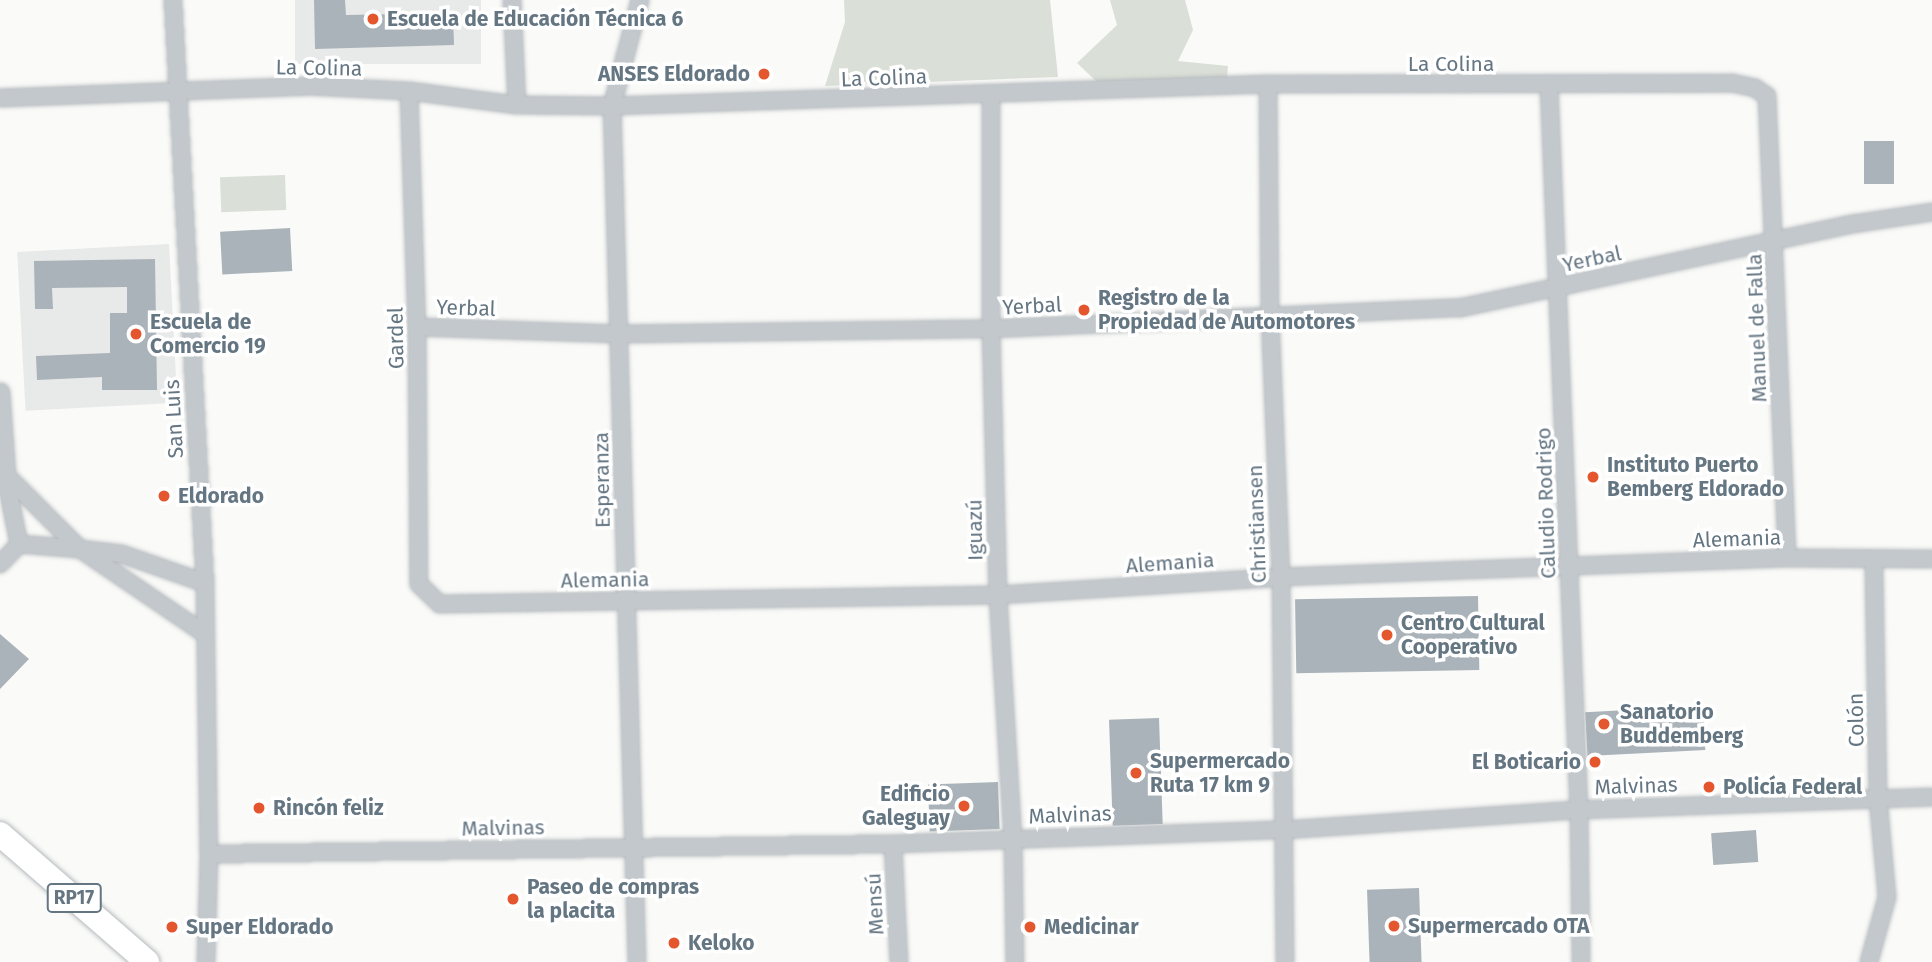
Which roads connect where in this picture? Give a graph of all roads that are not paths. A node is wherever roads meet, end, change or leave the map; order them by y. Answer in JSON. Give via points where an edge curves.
{"nodes":[{"id":1,"x":173,"y":0,"type":"edge"},
{"id":2,"x":512,"y":0,"type":"edge"},
{"id":3,"x":640,"y":0,"type":"edge"},
{"id":4,"x":1268,"y":84,"type":"junction"},
{"id":5,"x":1549,"y":85,"type":"junction"},
{"id":6,"x":409,"y":91,"type":"junction"},
{"id":7,"x":177,"y":93,"type":"junction"},
{"id":8,"x":991,"y":96,"type":"junction"},
{"id":9,"x":1767,"y":96,"type":"joint"},
{"id":10,"x":0,"y":98,"type":"edge"},
{"id":11,"x":517,"y":105,"type":"junction"},
{"id":12,"x":612,"y":106,"type":"junction"},
{"id":13,"x":1932,"y":212,"type":"edge"},
{"id":14,"x":1774,"y":242,"type":"junction"},
{"id":15,"x":1560,"y":287,"type":"junction"},
{"id":16,"x":1270,"y":316,"type":"junction"},
{"id":17,"x":417,"y":327,"type":"junction"},
{"id":18,"x":991,"y":329,"type":"junction"},
{"id":19,"x":620,"y":334,"type":"junction"},
{"id":20,"x":1,"y":393,"type":"edge"},
{"id":21,"x":3,"y":473,"type":"edge"},
{"id":22,"x":19,"y":544,"type":"junction"},
{"id":23,"x":80,"y":549,"type":"junction"},
{"id":24,"x":1787,"y":558,"type":"junction"},
{"id":25,"x":1874,"y":559,"type":"junction"},
{"id":26,"x":1932,"y":559,"type":"edge"},
{"id":27,"x":0,"y":564,"type":"edge"},
{"id":28,"x":1569,"y":567,"type":"junction"},
{"id":29,"x":1280,"y":577,"type":"junction"},
{"id":30,"x":205,"y":583,"type":"junction"},
{"id":31,"x":419,"y":584,"type":"joint"},
{"id":32,"x":998,"y":595,"type":"junction"},
{"id":33,"x":626,"y":600,"type":"junction"},
{"id":34,"x":205,"y":634,"type":"junction"},
{"id":35,"x":1932,"y":796,"type":"edge"},
{"id":36,"x":1878,"y":797,"type":"junction"},
{"id":37,"x":1579,"y":810,"type":"junction"},
{"id":38,"x":1284,"y":830,"type":"junction"},
{"id":39,"x":0,"y":834,"type":"edge"},
{"id":40,"x":1013,"y":838,"type":"junction"},
{"id":41,"x":894,"y":844,"type":"junction"},
{"id":42,"x":636,"y":846,"type":"junction"},
{"id":43,"x":209,"y":854,"type":"junction"},
{"id":44,"x":147,"y":962,"type":"edge"},
{"id":45,"x":206,"y":962,"type":"edge"},
{"id":46,"x":638,"y":962,"type":"edge"},
{"id":47,"x":899,"y":962,"type":"edge"},
{"id":48,"x":1015,"y":962,"type":"edge"},
{"id":49,"x":1286,"y":962,"type":"edge"},
{"id":50,"x":1581,"y":962,"type":"edge"},
{"id":51,"x":1870,"y":962,"type":"edge"}],
"edges":[{"from":1,"to":7,"type":"street","name":"San Luis"},
{"from":2,"to":11,"type":"street"},
{"from":3,"to":12,"type":"street","name":"Esperanza"},
{"from":4,"to":5,"type":"street","name":"La Colina"},
{"from":4,"to":8,"type":"street","name":"La Colina"},
{"from":4,"to":16,"type":"street","name":"Christiansen"},
{"from":5,"to":9,"type":"street","name":"La Colina","via":[[1732,83]]},
{"from":5,"to":15,"type":"street","name":"Caludio Rodrigo"},
{"from":6,"to":7,"type":"street","name":"La Colina","via":[[308,86]]},
{"from":6,"to":11,"type":"street","name":"La Colina"},
{"from":6,"to":17,"type":"street","name":"Gardel"},
{"from":7,"to":10,"type":"street","name":"La Colina"},
{"from":7,"to":30,"type":"street","name":"San Luis"},
{"from":8,"to":12,"type":"street","name":"La Colina"},
{"from":8,"to":18,"type":"street","name":"Iguazú"},
{"from":9,"to":14,"type":"street","name":"Manuel de Falla"},
{"from":11,"to":12,"type":"street","name":"La Colina"},
{"from":12,"to":19,"type":"street","name":"Esperanza"},
{"from":13,"to":14,"type":"street","name":"Yerbal"},
{"from":14,"to":15,"type":"street","name":"Yerbal"},
{"from":14,"to":24,"type":"street","name":"Manuel de Falla"},
{"from":15,"to":16,"type":"street","name":"Yerbal","via":[[1460,307]]},
{"from":15,"to":28,"type":"street","name":"Caludio Rodrigo"},
{"from":16,"to":18,"type":"street","name":"Yerbal"},
{"from":16,"to":29,"type":"street","name":"Christiansen"},
{"from":17,"to":19,"type":"street","name":"Yerbal"},
{"from":17,"to":31,"type":"street","name":"Gardel"},
{"from":18,"to":19,"type":"street","name":"Yerbal"},
{"from":18,"to":32,"type":"street","name":"Iguazú"},
{"from":19,"to":33,"type":"street","name":"Esperanza"},
{"from":20,"to":21,"type":"street"},
{"from":21,"to":22,"type":"street"},
{"from":21,"to":23,"type":"street"},
{"from":22,"to":23,"type":"street"},
{"from":22,"to":27,"type":"street"},
{"from":23,"to":30,"type":"street","via":[[122,554]]},
{"from":23,"to":34,"type":"street"},
{"from":24,"to":25,"type":"street","name":"Alemania"},
{"from":24,"to":28,"type":"street","name":"Alemania"},
{"from":25,"to":26,"type":"street","name":"Alemania"},
{"from":25,"to":36,"type":"street","name":"Colón"},
{"from":28,"to":29,"type":"street","name":"Alemania"},
{"from":28,"to":37,"type":"street","name":"Caludio Rodrigo"},
{"from":29,"to":32,"type":"street","name":"Alemania"},
{"from":29,"to":38,"type":"street","name":"Christiansen"},
{"from":30,"to":34,"type":"street","name":"San Luis"},
{"from":31,"to":33,"type":"street","name":"Alemania","via":[[440,604]]},
{"from":32,"to":33,"type":"street","name":"Alemania"},
{"from":32,"to":40,"type":"street","name":"Iguazú"},
{"from":33,"to":42,"type":"street","name":"Esperanza"},
{"from":34,"to":43,"type":"street","name":"San Luis"},
{"from":35,"to":36,"type":"street","name":"Malvinas"},
{"from":36,"to":37,"type":"street","name":"Malvinas"},
{"from":36,"to":51,"type":"street","name":"Colón","via":[[1887,897]]},
{"from":37,"to":38,"type":"street","name":"Malvinas"},
{"from":37,"to":50,"type":"street","name":"Caludio Rodrigo"},
{"from":38,"to":40,"type":"street","name":"Malvinas"},
{"from":38,"to":49,"type":"street","name":"Christiansen"},
{"from":39,"to":44,"type":"main road","number":"RP17"},
{"from":40,"to":41,"type":"street","name":"Malvinas"},
{"from":40,"to":48,"type":"street","name":"Iguazú"},
{"from":41,"to":42,"type":"street","name":"Malvinas"},
{"from":41,"to":47,"type":"street","name":"Mensú"},
{"from":42,"to":43,"type":"street","name":"Malvinas"},
{"from":42,"to":46,"type":"street","name":"Esperanza"},
{"from":43,"to":45,"type":"street","name":"San Luis"}]}
